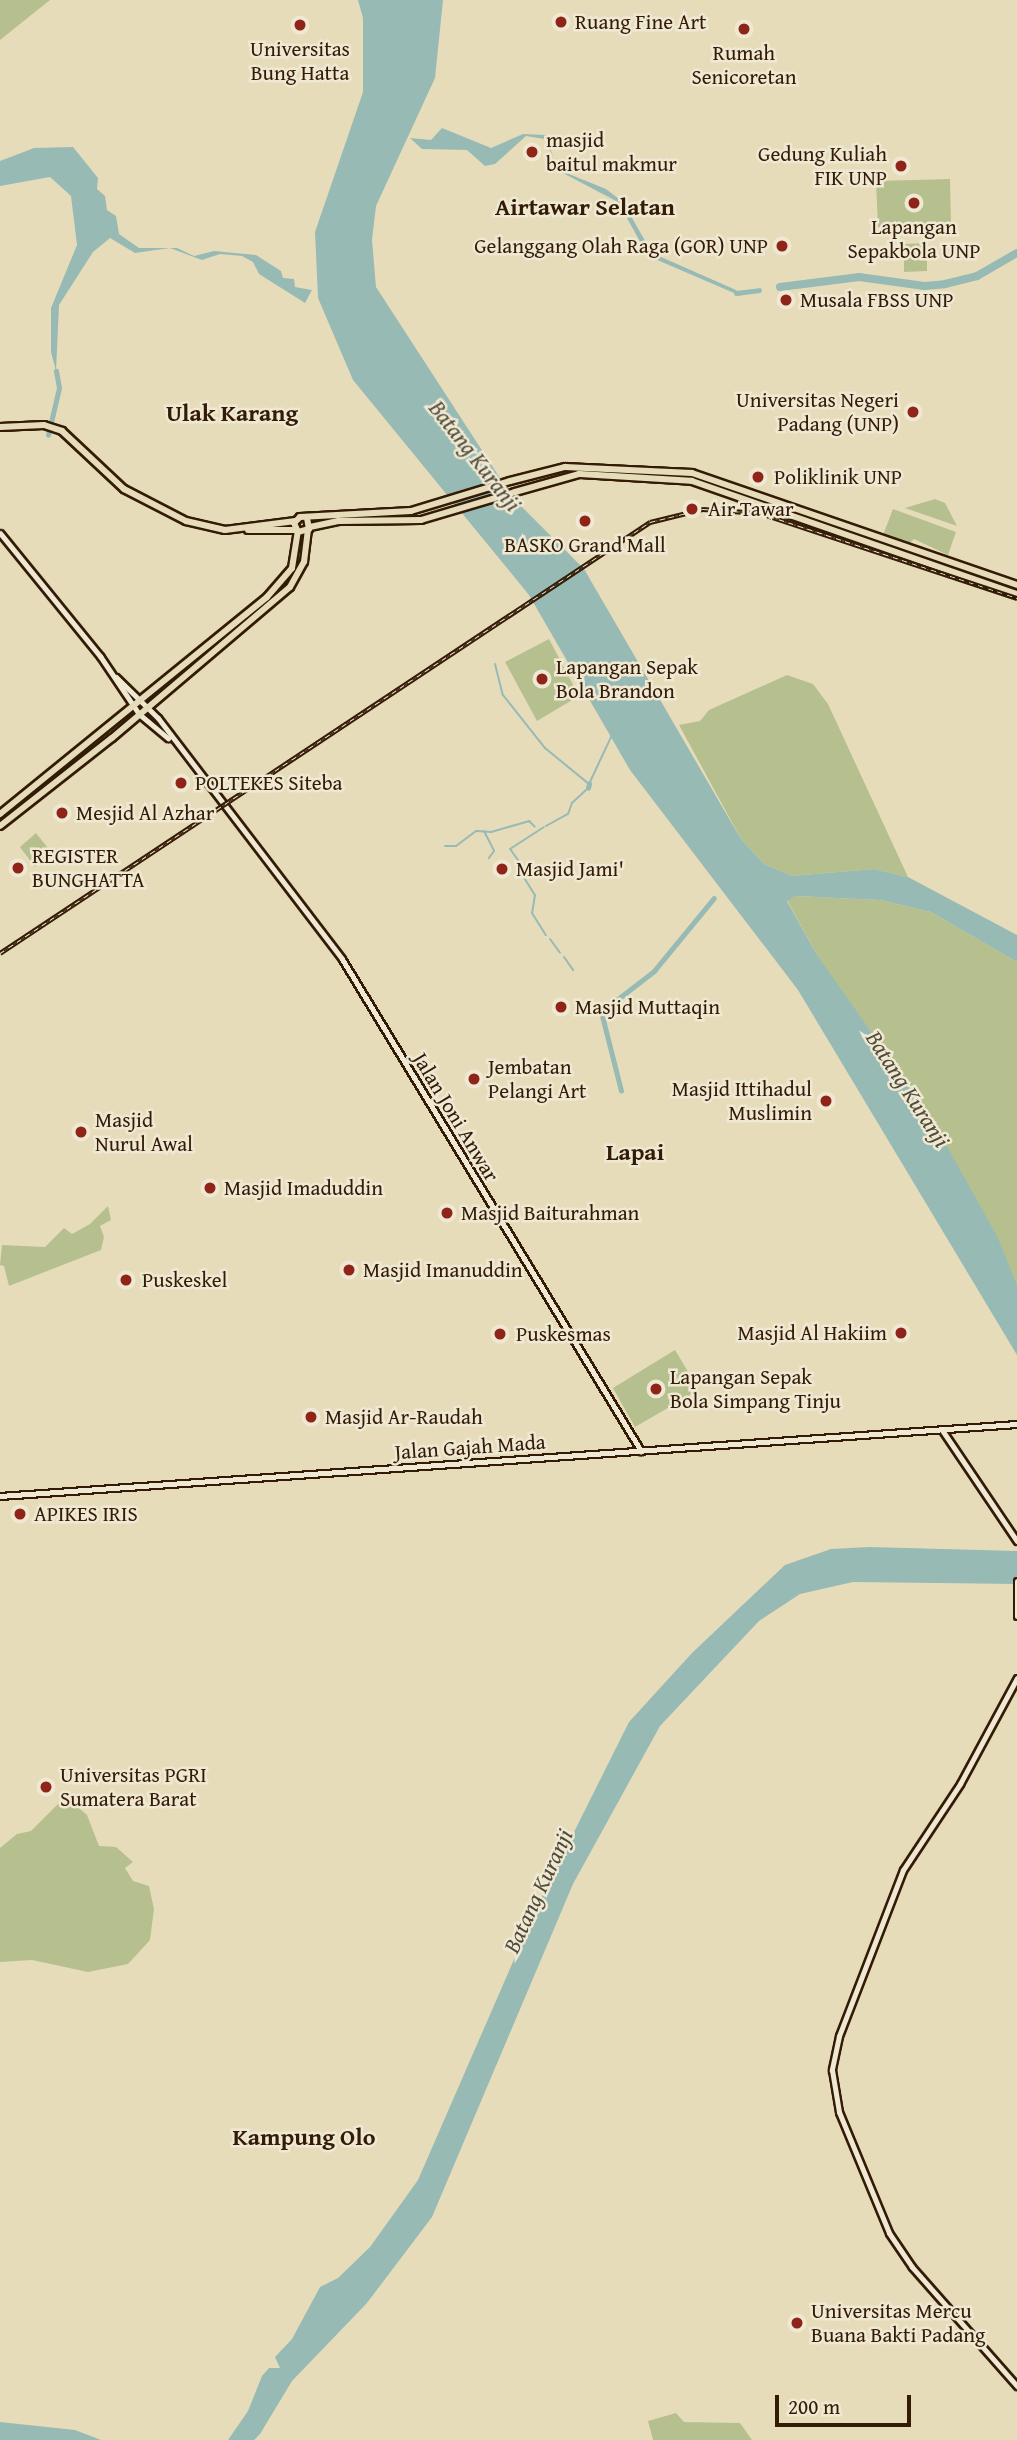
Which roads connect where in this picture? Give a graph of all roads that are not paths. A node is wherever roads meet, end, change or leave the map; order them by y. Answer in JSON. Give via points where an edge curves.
{"nodes":[{"id":1,"x":0,"y":427,"type":"edge"},
{"id":2,"x":307,"y":518,"type":"junction"},
{"id":3,"x":814,"y":520,"type":"junction"},
{"id":4,"x":295,"y":521,"type":"junction"},
{"id":5,"x":309,"y":529,"type":"junction"},
{"id":6,"x":247,"y":530,"type":"junction"},
{"id":7,"x":297,"y":531,"type":"junction"},
{"id":8,"x":0,"y":533,"type":"edge"},
{"id":9,"x":1016,"y":589,"type":"edge"},
{"id":10,"x":116,"y":677,"type":"junction"},
{"id":11,"x":140,"y":698,"type":"junction"},
{"id":12,"x":133,"y":705,"type":"junction"},
{"id":13,"x":148,"y":707,"type":"junction"},
{"id":14,"x":139,"y":714,"type":"junction"},
{"id":15,"x":172,"y":742,"type":"junction"},
{"id":16,"x":0,"y":814,"type":"edge"},
{"id":17,"x":0,"y":826,"type":"edge"},
{"id":18,"x":1017,"y":1424,"type":"edge"},
{"id":19,"x":942,"y":1430,"type":"junction"},
{"id":20,"x":641,"y":1451,"type":"junction"},
{"id":21,"x":0,"y":1496,"type":"edge"},
{"id":22,"x":1017,"y":1541,"type":"edge"},
{"id":23,"x":1017,"y":1581,"type":"edge"},
{"id":24,"x":1017,"y":1591,"type":"edge"},
{"id":25,"x":1017,"y":1615,"type":"edge"},
{"id":26,"x":1017,"y":1678,"type":"edge"},
{"id":27,"x":1017,"y":2386,"type":"edge"}],
"edges":[{"from":1,"to":6,"type":"main road","via":[[54,428],[82,445],[145,503],[207,528]]},
{"from":2,"to":3,"type":"main road","via":[[411,511],[565,467],[686,472]]},
{"from":2,"to":4,"type":"main road"},
{"from":2,"to":5,"type":"main road"},
{"from":3,"to":5,"type":"main road","via":[[677,479],[568,475],[411,522],[339,521]]},
{"from":3,"to":9,"type":"main road"},
{"from":4,"to":6,"type":"main road"},
{"from":4,"to":7,"type":"main road"},
{"from":5,"to":7,"type":"main road"},
{"from":5,"to":13,"type":"main road","via":[[304,562],[290,587]]},
{"from":6,"to":7,"type":"main road"},
{"from":7,"to":11,"type":"main road","via":[[292,568],[274,590]]},
{"from":8,"to":10,"type":"main road"},
{"from":10,"to":11,"type":"main road"},
{"from":10,"to":12,"type":"main road"},
{"from":11,"to":12,"type":"main road"},
{"from":11,"to":13,"type":"main road"},
{"from":12,"to":14,"type":"main road"},
{"from":12,"to":16,"type":"main road"},
{"from":13,"to":14,"type":"main road"},
{"from":13,"to":15,"type":"main road"},
{"from":14,"to":15,"type":"main road"},
{"from":14,"to":17,"type":"main road"},
{"from":15,"to":20,"type":"main road","name":"Jalan Joni Anwar","via":[[342,959]]},
{"from":18,"to":19,"type":"main road","name":"Jalan Gajah Mada"},
{"from":19,"to":20,"type":"main road","name":"Jalan Gajah Mada"},
{"from":19,"to":22,"type":"main road"},
{"from":20,"to":21,"type":"main road","name":"Jalan Gajah Mada"},
{"from":23,"to":24,"type":"main road"},
{"from":24,"to":25,"type":"main road"},
{"from":26,"to":27,"type":"main road","via":[[960,1784],[903,1870],[839,2036],[832,2070],[839,2112],[889,2233],[912,2267]]}]}
